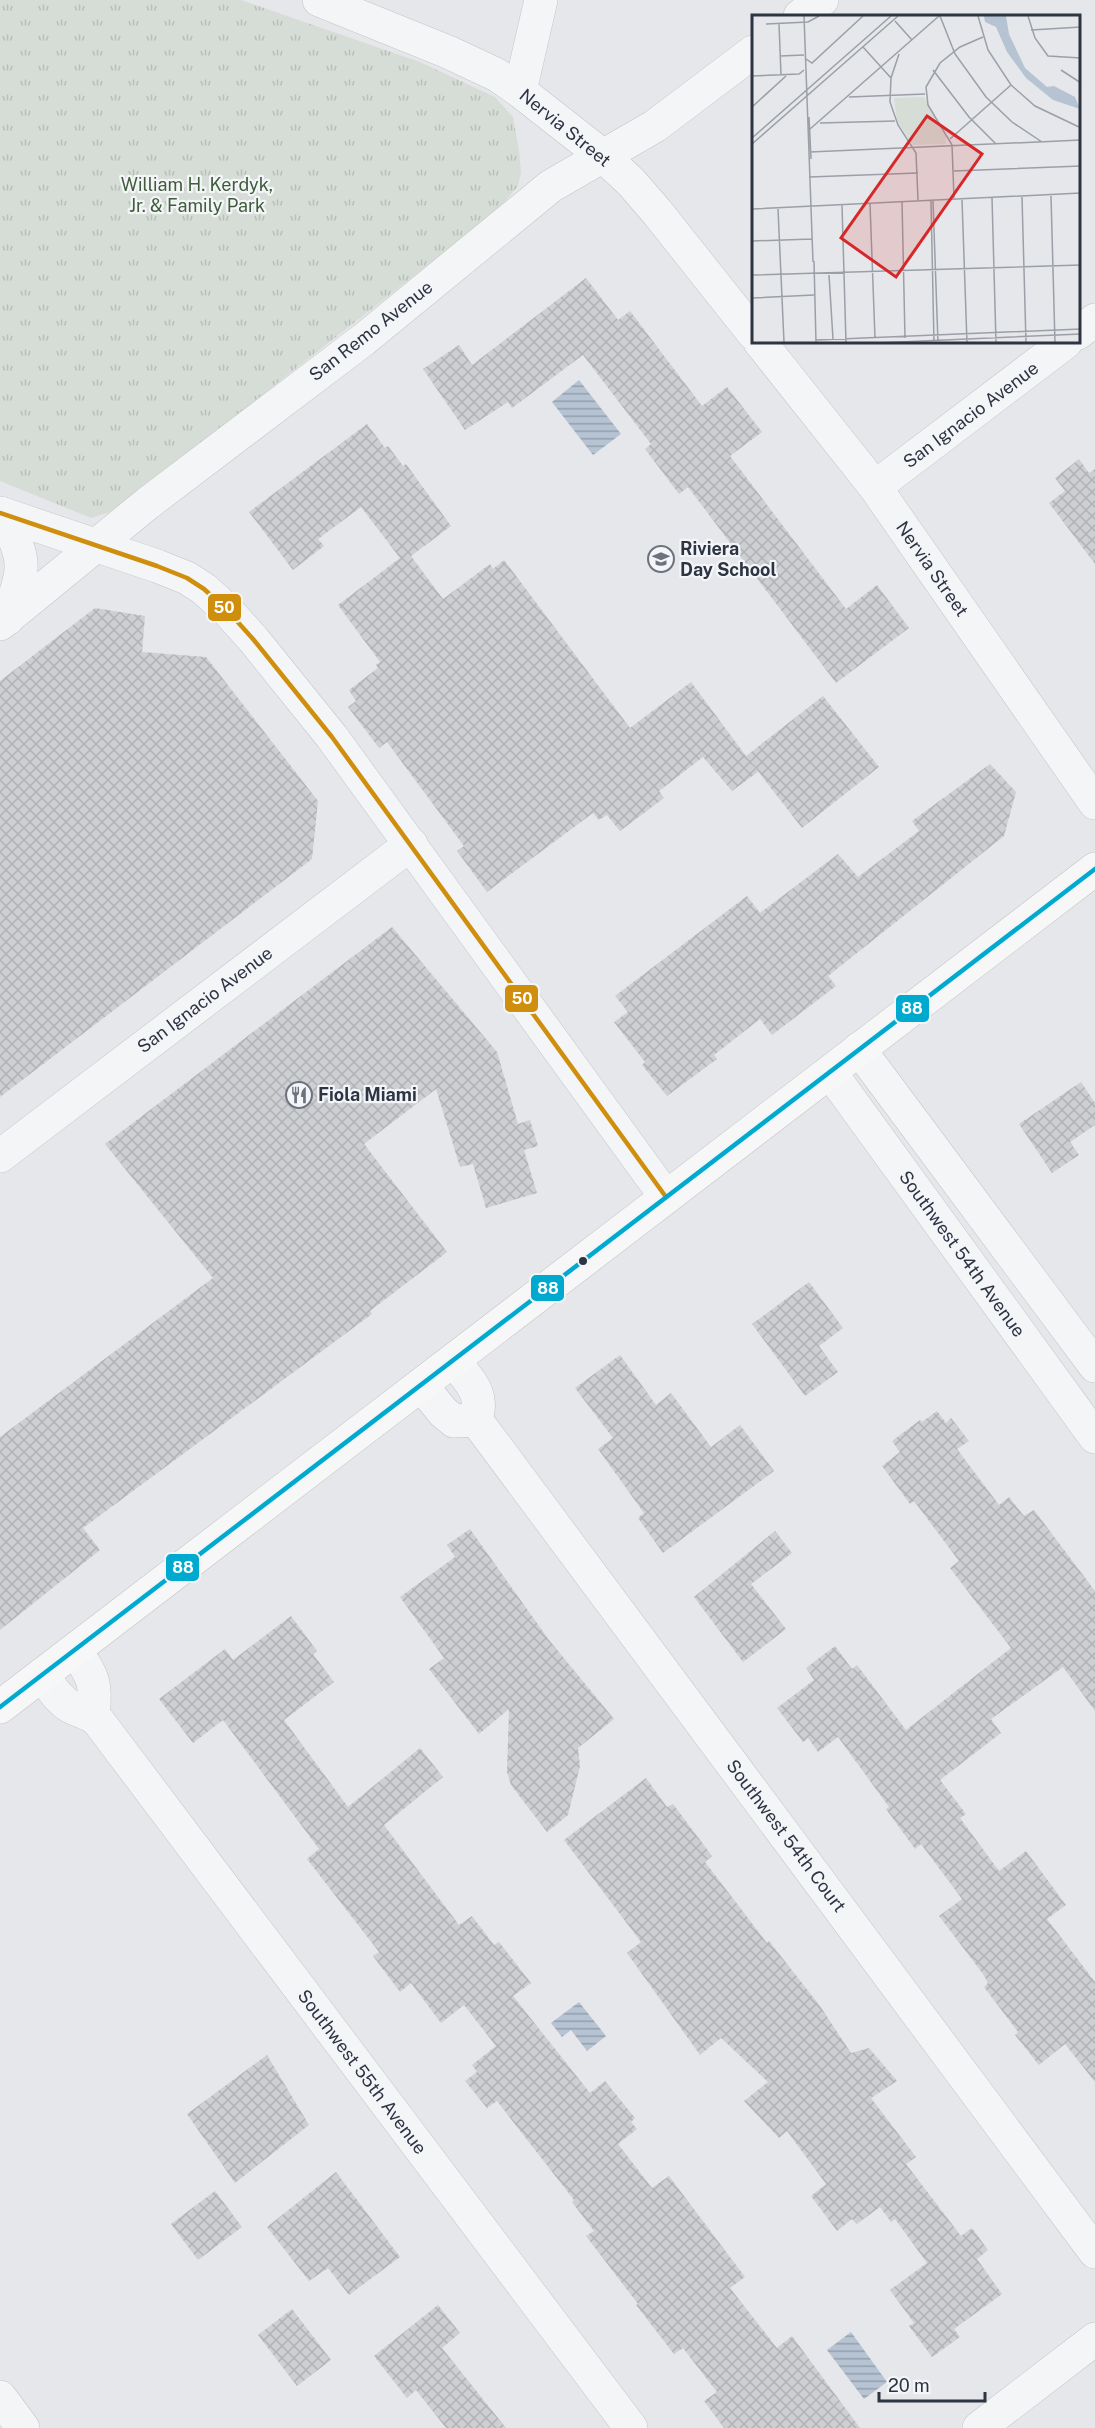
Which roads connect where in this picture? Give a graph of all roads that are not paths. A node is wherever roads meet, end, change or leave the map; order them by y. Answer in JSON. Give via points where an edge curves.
{"nodes":[{"id":1,"x":319,"y":0,"type":"edge"},
{"id":2,"x":541,"y":0,"type":"edge"},
{"id":3,"x":822,"y":0,"type":"edge"},
{"id":4,"x":801,"y":15,"type":"edge"},
{"id":5,"x":752,"y":53,"type":"edge"},
{"id":6,"x":520,"y":91,"type":"junction"},
{"id":7,"x":603,"y":156,"type":"junction"},
{"id":8,"x":1095,"y":320,"type":"edge"},
{"id":9,"x":1080,"y":331,"type":"edge"},
{"id":10,"x":752,"y":332,"type":"edge"},
{"id":11,"x":762,"y":344,"type":"edge"},
{"id":12,"x":1063,"y":344,"type":"edge"},
{"id":13,"x":875,"y":487,"type":"junction"},
{"id":14,"x":1,"y":513,"type":"edge"},
{"id":15,"x":94,"y":546,"type":"junction"},
{"id":16,"x":3,"y":622,"type":"edge"},
{"id":17,"x":1095,"y":802,"type":"edge"},
{"id":18,"x":411,"y":844,"type":"junction"},
{"id":19,"x":1095,"y":869,"type":"edge"},
{"id":20,"x":860,"y":1049,"type":"junction"},
{"id":21,"x":830,"y":1072,"type":"junction"},
{"id":22,"x":0,"y":1156,"type":"edge"},
{"id":23,"x":666,"y":1197,"type":"junction"},
{"id":24,"x":454,"y":1361,"type":"junction"},
{"id":25,"x":1095,"y":1366,"type":"edge"},
{"id":26,"x":422,"y":1386,"type":"junction"},
{"id":27,"x":476,"y":1420,"type":"junction"},
{"id":28,"x":1095,"y":1437,"type":"edge"},
{"id":29,"x":75,"y":1650,"type":"junction"},
{"id":30,"x":42,"y":1675,"type":"junction"},
{"id":31,"x":0,"y":1707,"type":"edge"},
{"id":32,"x":93,"y":1715,"type":"junction"},
{"id":33,"x":1095,"y":2252,"type":"edge"},
{"id":34,"x":1095,"y":2339,"type":"edge"},
{"id":35,"x":0,"y":2397,"type":"edge"},
{"id":36,"x":23,"y":2428,"type":"edge"},
{"id":37,"x":631,"y":2428,"type":"edge"},
{"id":38,"x":979,"y":2428,"type":"edge"}],
"edges":[{"from":1,"to":6,"type":"street","name":"Nervia Street","via":[[448,52]]},
{"from":2,"to":6,"type":"street"},
{"from":3,"to":4,"type":"street"},
{"from":5,"to":7,"type":"street","name":"San Remo Avenue","via":[[655,126]]},
{"from":6,"to":7,"type":"street","name":"Nervia Street"},
{"from":7,"to":10,"type":"street","name":"Nervia Street","via":[[657,212]]},
{"from":7,"to":15,"type":"street","name":"San Remo Avenue","via":[[551,186],[363,340]]},
{"from":8,"to":9,"type":"street"},
{"from":11,"to":13,"type":"street","name":"Nervia Street"},
{"from":12,"to":13,"type":"street","name":"San Ignacio Avenue"},
{"from":13,"to":17,"type":"street","name":"Nervia Street"},
{"from":14,"to":15,"type":"street"},
{"from":14,"to":16,"type":"street","via":[[22,560],[22,574]]},
{"from":15,"to":16,"type":"street","name":"San Remo Avenue"},
{"from":15,"to":18,"type":"street","via":[[187,578],[216,599],[305,702]]},
{"from":18,"to":22,"type":"street","name":"San Ignacio Avenue"},
{"from":18,"to":23,"type":"street"},
{"from":19,"to":20,"type":"main road"},
{"from":20,"to":21,"type":"main road"},
{"from":20,"to":25,"type":"street"},
{"from":21,"to":23,"type":"main road"},
{"from":21,"to":28,"type":"street","name":"Southwest 54th Avenue"},
{"from":23,"to":24,"type":"main road"},
{"from":24,"to":26,"type":"main road"},
{"from":24,"to":27,"type":"street","via":[[477,1391],[480,1408]]},
{"from":26,"to":27,"type":"street","via":[[442,1412],[454,1420]]},
{"from":26,"to":29,"type":"main road"},
{"from":27,"to":33,"type":"street","name":"Southwest 54th Court"},
{"from":29,"to":30,"type":"main road"},
{"from":29,"to":32,"type":"street","via":[[93,1676]]},
{"from":30,"to":31,"type":"main road"},
{"from":30,"to":32,"type":"street","name":"Southwest 55th Avenue","via":[[60,1699]]},
{"from":32,"to":37,"type":"street","name":"Southwest 55th Avenue"},
{"from":34,"to":38,"type":"street"},
{"from":35,"to":36,"type":"street"}]}
